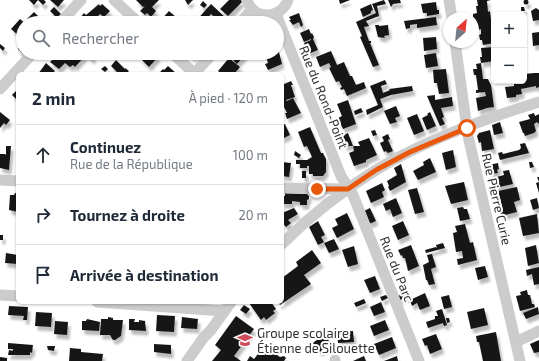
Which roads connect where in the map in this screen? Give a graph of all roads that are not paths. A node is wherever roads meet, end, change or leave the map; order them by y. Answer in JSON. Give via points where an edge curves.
{"nodes":[{"id":1,"x":81,"y":0,"type":"edge"},
{"id":2,"x":114,"y":0,"type":"edge"},
{"id":3,"x":288,"y":0,"type":"edge"},
{"id":4,"x":449,"y":0,"type":"edge"},
{"id":5,"x":250,"y":5,"type":"edge"},
{"id":6,"x":451,"y":12,"type":"edge"},
{"id":7,"x":276,"y":14,"type":"joint"},
{"id":8,"x":66,"y":16,"type":"edge"},
{"id":9,"x":131,"y":16,"type":"edge"},
{"id":10,"x":244,"y":16,"type":"edge"},
{"id":11,"x":284,"y":34,"type":"edge"},
{"id":12,"x":456,"y":48,"type":"edge"},
{"id":13,"x":27,"y":60,"type":"edge"},
{"id":14,"x":180,"y":60,"type":"edge"},
{"id":15,"x":207,"y":60,"type":"edge"},
{"id":16,"x":193,"y":72,"type":"edge"},
{"id":17,"x":197,"y":72,"type":"edge"},
{"id":18,"x":0,"y":89,"type":"edge"},
{"id":19,"x":539,"y":102,"type":"edge"},
{"id":20,"x":467,"y":128,"type":"junction"},
{"id":21,"x":0,"y":180,"type":"edge"},
{"id":22,"x":16,"y":181,"type":"edge"},
{"id":23,"x":284,"y":188,"type":"edge"},
{"id":24,"x":348,"y":189,"type":"junction"},
{"id":25,"x":284,"y":242,"type":"edge"},
{"id":26,"x":0,"y":295,"type":"edge"},
{"id":27,"x":16,"y":296,"type":"edge"},
{"id":28,"x":122,"y":304,"type":"edge"},
{"id":29,"x":230,"y":304,"type":"edge"},
{"id":30,"x":224,"y":312,"type":"junction"},
{"id":31,"x":539,"y":331,"type":"edge"},
{"id":32,"x":516,"y":342,"type":"junction"},
{"id":33,"x":187,"y":361,"type":"edge"},
{"id":34,"x":419,"y":361,"type":"edge"},
{"id":35,"x":520,"y":361,"type":"edge"}],
"edges":[{"from":1,"to":8,"type":"street"},
{"from":2,"to":9,"type":"street"},
{"from":3,"to":7,"type":"street","via":[[287,5]]},
{"from":4,"to":6,"type":"street"},
{"from":5,"to":7,"type":"street","via":[[258,13]]},
{"from":5,"to":10,"type":"street"},
{"from":11,"to":24,"type":"street","name":"Rue du Rond-Point"},
{"from":12,"to":20,"type":"street","name":"Rue Pierre Curie"},
{"from":13,"to":18,"type":"street"},
{"from":14,"to":16,"type":"street"},
{"from":15,"to":17,"type":"street"},
{"from":19,"to":20,"type":"street"},
{"from":20,"to":24,"type":"street","via":[[410,152]]},
{"from":20,"to":32,"type":"street","name":"Rue Pierre Curie"},
{"from":21,"to":22,"type":"street"},
{"from":23,"to":24,"type":"street"},
{"from":24,"to":25,"type":"street"},
{"from":24,"to":34,"type":"street","name":"Rue du Parc","via":[[353,195]]},
{"from":26,"to":27,"type":"street"},
{"from":28,"to":30,"type":"street"},
{"from":29,"to":30,"type":"street"},
{"from":30,"to":33,"type":"street"},
{"from":31,"to":32,"type":"street"},
{"from":32,"to":35,"type":"street","name":"Rue Pierre Curie"}]}
